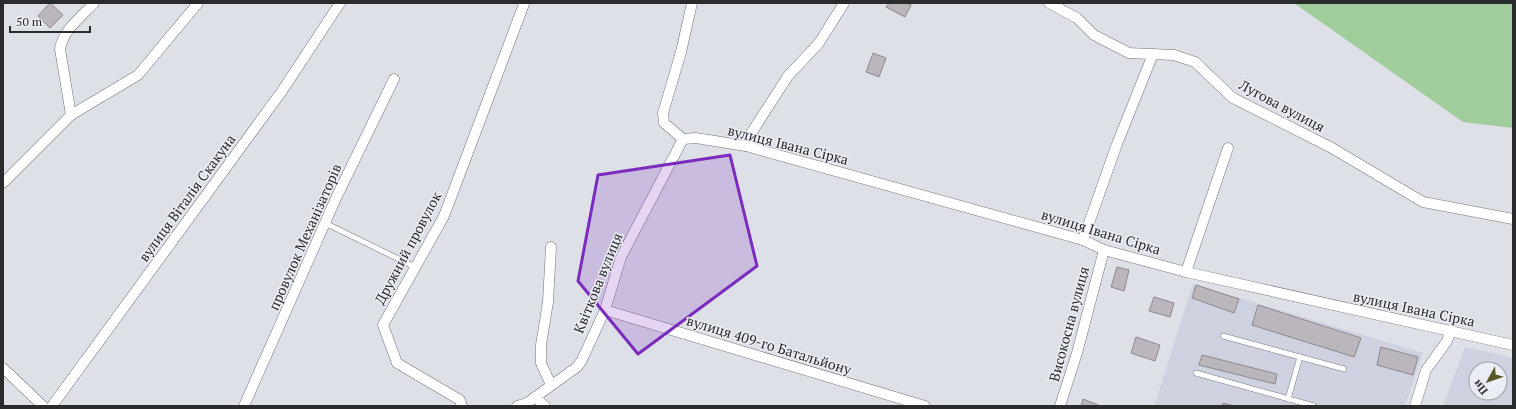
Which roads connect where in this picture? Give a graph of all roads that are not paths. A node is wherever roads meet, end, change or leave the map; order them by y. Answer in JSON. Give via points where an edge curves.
{"nodes":[{"id":1,"x":94,"y":3,"type":"edge"},
{"id":2,"x":198,"y":3,"type":"edge"},
{"id":3,"x":340,"y":3,"type":"edge"},
{"id":4,"x":692,"y":3,"type":"edge"},
{"id":5,"x":844,"y":3,"type":"edge"},
{"id":6,"x":1049,"y":3,"type":"edge"},
{"id":7,"x":524,"y":4,"type":"edge"},
{"id":8,"x":1153,"y":54,"type":"junction"},
{"id":9,"x":394,"y":79,"type":"dead end"},
{"id":10,"x":71,"y":115,"type":"junction"},
{"id":11,"x":683,"y":139,"type":"junction"},
{"id":12,"x":746,"y":146,"type":"junction"},
{"id":13,"x":1228,"y":148,"type":"dead end"},
{"id":14,"x":3,"y":183,"type":"edge"},
{"id":15,"x":1513,"y":219,"type":"edge"},
{"id":16,"x":326,"y":223,"type":"junction"},
{"id":17,"x":1083,"y":240,"type":"junction"},
{"id":18,"x":551,"y":247,"type":"dead end"},
{"id":19,"x":1104,"y":250,"type":"junction"},
{"id":20,"x":416,"y":266,"type":"junction"},
{"id":21,"x":1186,"y":272,"type":"junction"},
{"id":22,"x":605,"y":310,"type":"junction"},
{"id":23,"x":1451,"y":330,"type":"junction"},
{"id":24,"x":1223,"y":336,"type":"dead end"},
{"id":25,"x":1513,"y":345,"type":"edge"},
{"id":26,"x":1300,"y":357,"type":"junction"},
{"id":27,"x":3,"y":368,"type":"edge"},
{"id":28,"x":1344,"y":369,"type":"dead end"},
{"id":29,"x":1196,"y":373,"type":"dead end"},
{"id":30,"x":551,"y":385,"type":"junction"},
{"id":31,"x":535,"y":398,"type":"junction"},
{"id":32,"x":1288,"y":399,"type":"junction"},
{"id":33,"x":43,"y":406,"type":"edge"},
{"id":34,"x":52,"y":406,"type":"edge"},
{"id":35,"x":244,"y":406,"type":"edge"},
{"id":36,"x":462,"y":406,"type":"edge"},
{"id":37,"x":517,"y":406,"type":"edge"},
{"id":38,"x":545,"y":406,"type":"edge"},
{"id":39,"x":926,"y":406,"type":"edge"},
{"id":40,"x":1060,"y":406,"type":"edge"},
{"id":41,"x":1314,"y":406,"type":"edge"},
{"id":42,"x":1415,"y":406,"type":"edge"}],
"edges":[{"from":1,"to":10,"type":"street","via":[[62,39],[60,49]]},
{"from":2,"to":10,"type":"street","via":[[138,75]]},
{"from":3,"to":34,"type":"street","name":"вулиця Віталія Скакуна","via":[[282,91]]},
{"from":4,"to":11,"type":"street","via":[[663,113],[664,123]]},
{"from":5,"to":12,"type":"street","via":[[819,43],[788,76],[750,135]]},
{"from":6,"to":8,"type":"street","name":"Лугова вулиця","via":[[1077,18],[1094,35],[1129,53]]},
{"from":7,"to":20,"type":"street","name":"Дружний провулок","via":[[444,216]]},
{"from":8,"to":15,"type":"street","name":"Лугова вулиця","via":[[1183,57],[1195,62],[1233,98],[1332,148],[1423,202]]},
{"from":8,"to":17,"type":"street"},
{"from":9,"to":16,"type":"street","name":"провулок Механізаторів"},
{"from":10,"to":14,"type":"street"},
{"from":11,"to":12,"type":"street","name":"вулиця Івана Сірка","via":[[696,138]]},
{"from":11,"to":22,"type":"street","name":"Квіткова вулиця","via":[[621,257]]},
{"from":12,"to":17,"type":"street","name":"вулиця Івана Сірка"},
{"from":13,"to":21,"type":"street"},
{"from":16,"to":20,"type":"lane"},
{"from":16,"to":35,"type":"street","name":"провулок Механізаторів"},
{"from":17,"to":19,"type":"street","name":"вулиця Івана Сірка"},
{"from":18,"to":30,"type":"street","via":[[541,363]]},
{"from":19,"to":21,"type":"street","name":"вулиця Івана Сірка"},
{"from":19,"to":40,"type":"street","name":"Високосна вулиця"},
{"from":20,"to":36,"type":"street","name":"Дружний провулок","via":[[383,325],[397,363],[460,400]]},
{"from":21,"to":23,"type":"street","name":"вулиця Івана Сірка"},
{"from":22,"to":30,"type":"street","name":"Квіткова вулиця","via":[[582,360]]},
{"from":22,"to":39,"type":"street","name":"вулиця 409-го Батальйону"},
{"from":23,"to":25,"type":"street","name":"вулиця Івана Сірка"},
{"from":23,"to":42,"type":"street","via":[[1447,341],[1426,370]]},
{"from":24,"to":26,"type":"lane"},
{"from":26,"to":28,"type":"lane"},
{"from":26,"to":32,"type":"lane"},
{"from":27,"to":33,"type":"street"},
{"from":29,"to":32,"type":"lane"},
{"from":30,"to":31,"type":"street","name":"Квіткова вулиця"},
{"from":31,"to":37,"type":"street","name":"Квіткова вулиця"},
{"from":31,"to":38,"type":"street"},
{"from":32,"to":41,"type":"lane"}]}
